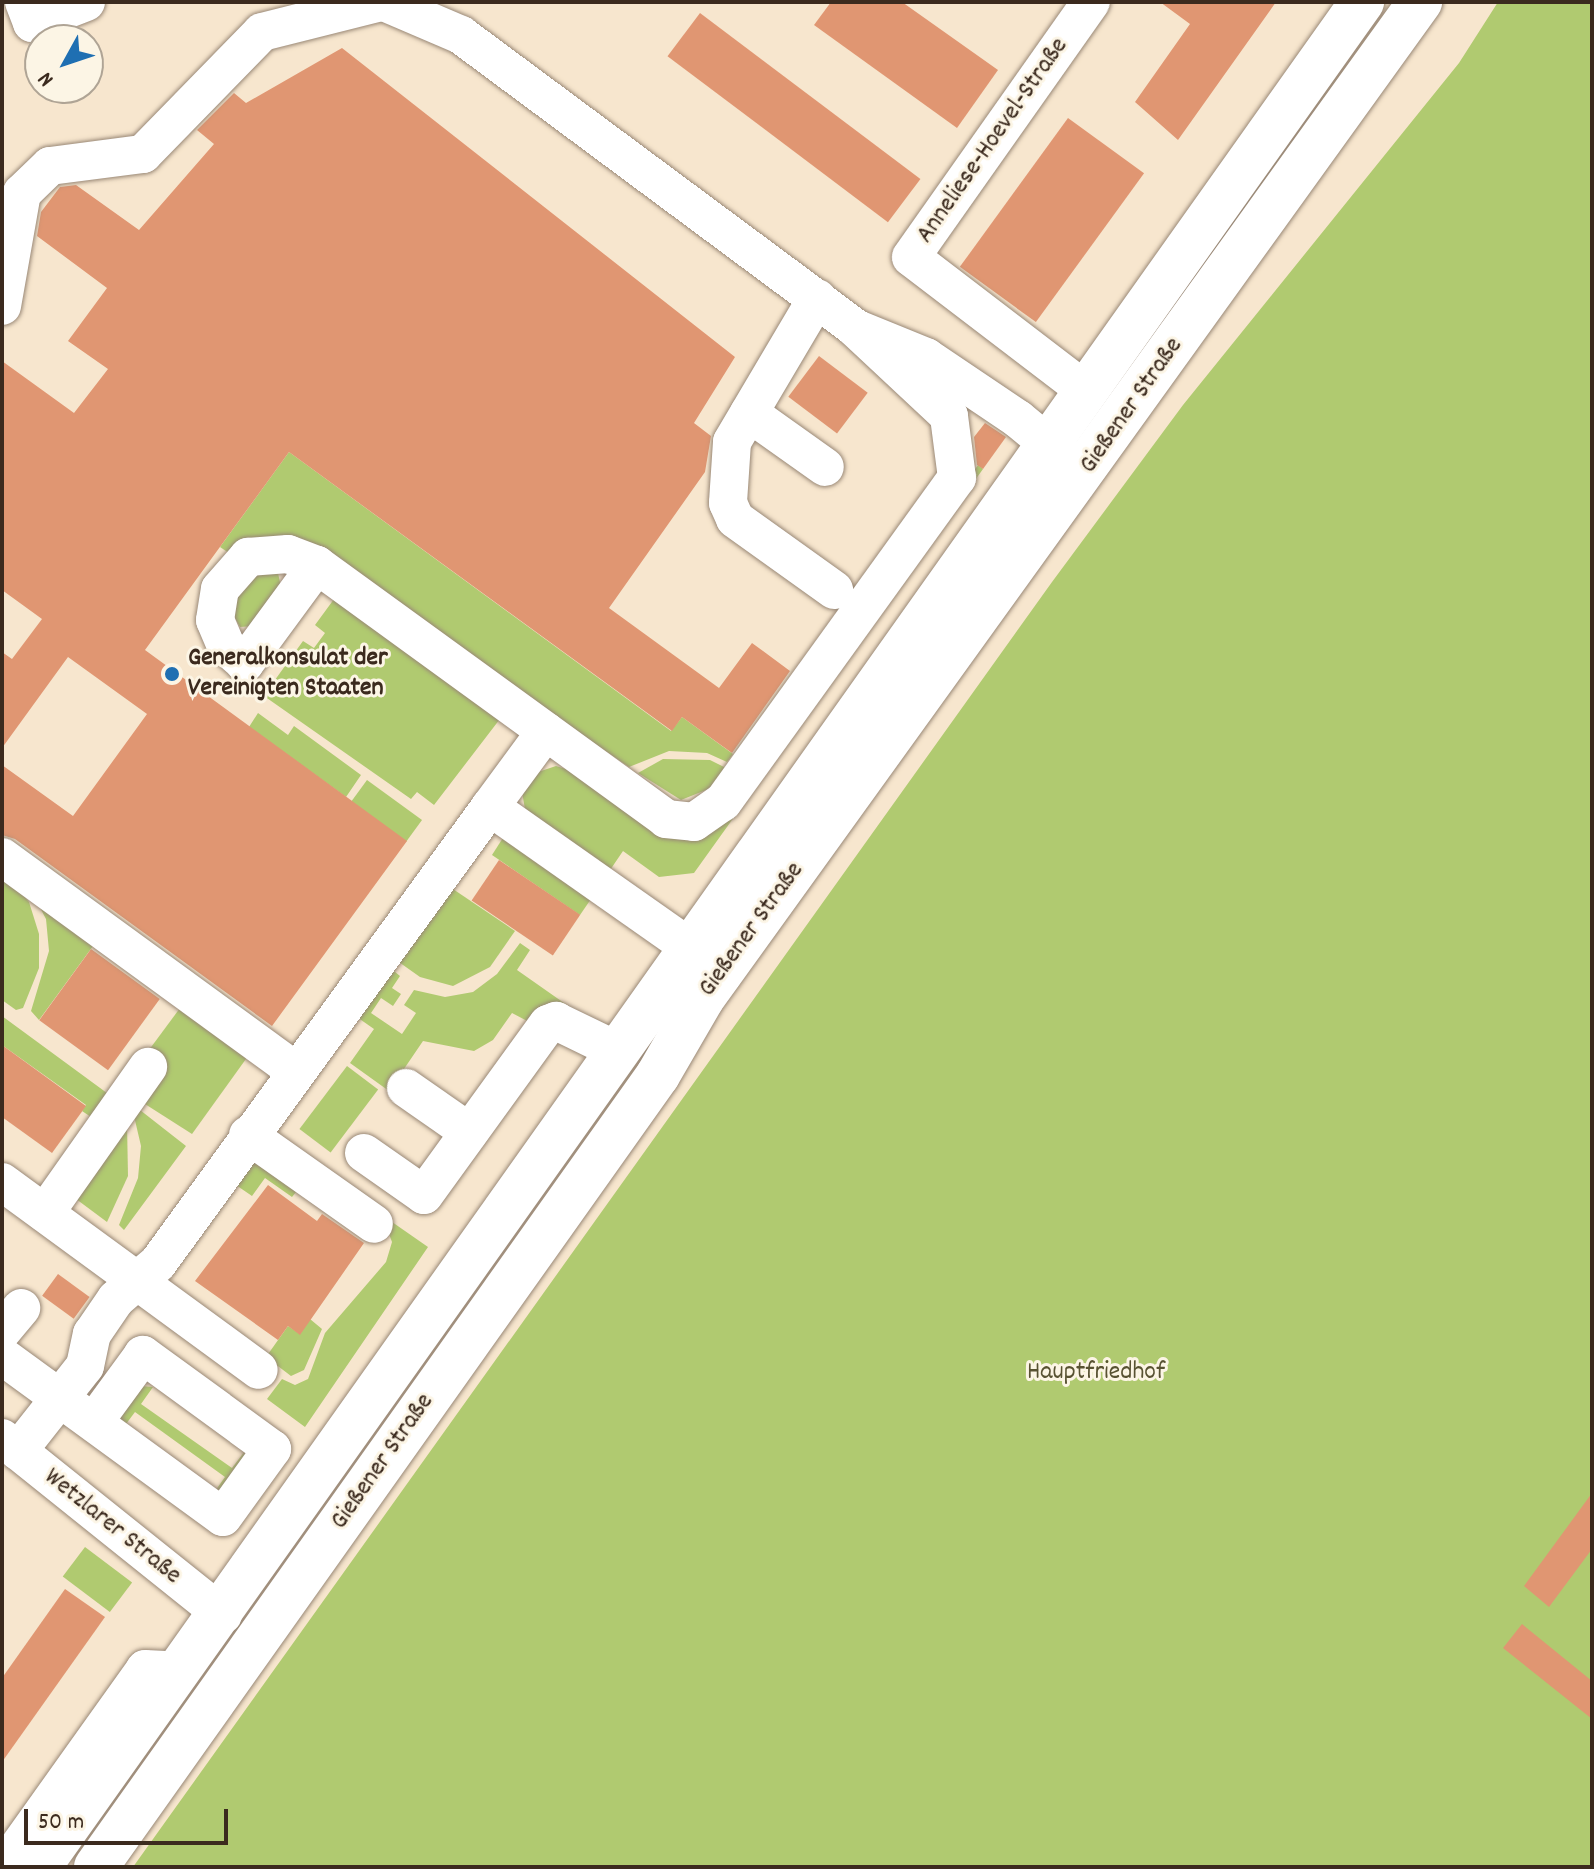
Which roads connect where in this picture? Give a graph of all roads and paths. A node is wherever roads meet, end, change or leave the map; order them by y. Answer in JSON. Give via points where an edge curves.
{"nodes":[{"id":1,"x":24,"y":2,"type":"edge"},
{"id":2,"x":86,"y":2,"type":"edge"},
{"id":3,"x":382,"y":2,"type":"edge"},
{"id":4,"x":1091,"y":2,"type":"edge"},
{"id":5,"x":1362,"y":2,"type":"edge"},
{"id":6,"x":1420,"y":2,"type":"edge"},
{"id":7,"x":817,"y":298,"type":"junction"},
{"id":8,"x":2,"y":306,"type":"edge"},
{"id":9,"x":855,"y":328,"type":"junction"},
{"id":10,"x":1086,"y":391,"type":"junction"},
{"id":11,"x":749,"y":413,"type":"junction"},
{"id":12,"x":1047,"y":446,"type":"junction"},
{"id":13,"x":825,"y":467,"type":"dead end"},
{"id":14,"x":1084,"y":473,"type":"junction"},
{"id":15,"x":317,"y":565,"type":"dead end"},
{"id":16,"x":834,"y":590,"type":"dead end"},
{"id":17,"x":546,"y":731,"type":"junction"},
{"id":18,"x":490,"y":807,"type":"junction"},
{"id":19,"x":2,"y":857,"type":"edge"},
{"id":20,"x":707,"y":960,"type":"junction"},
{"id":21,"x":618,"y":1051,"type":"junction"},
{"id":22,"x":148,"y":1067,"type":"dead end"},
{"id":23,"x":296,"y":1071,"type":"junction"},
{"id":24,"x":406,"y":1088,"type":"dead end"},
{"id":25,"x":469,"y":1132,"type":"junction"},
{"id":26,"x":248,"y":1135,"type":"junction"},
{"id":27,"x":364,"y":1153,"type":"dead end"},
{"id":28,"x":2,"y":1182,"type":"edge"},
{"id":29,"x":45,"y":1213,"type":"junction"},
{"id":30,"x":374,"y":1224,"type":"dead end"},
{"id":31,"x":139,"y":1281,"type":"junction"},
{"id":32,"x":2,"y":1356,"type":"edge"},
{"id":33,"x":259,"y":1370,"type":"dead end"},
{"id":34,"x":60,"y":1398,"type":"junction"},
{"id":35,"x":94,"y":1422,"type":"junction"},
{"id":36,"x":10,"y":1445,"type":"edge"},
{"id":37,"x":223,"y":1615,"type":"junction"},
{"id":38,"x":180,"y":1671,"type":"junction"},
{"id":39,"x":4,"y":1867,"type":"edge"},
{"id":40,"x":39,"y":1867,"type":"edge"},
{"id":41,"x":96,"y":1867,"type":"edge"}],
"edges":[{"from":1,"to":2,"type":"street","via":[[32,23]]},
{"from":3,"to":7,"type":"street","via":[[461,35]]},
{"from":3,"to":8,"type":"street","via":[[262,32],[143,154],[50,166],[22,193]]},
{"from":4,"to":10,"type":"street","name":"Anneliese-Hoevel-Straße","via":[[911,257]]},
{"from":5,"to":10,"type":"main road","name":"Gießener Straße"},
{"from":6,"to":14,"type":"main road","name":"Gießener Straße"},
{"from":7,"to":9,"type":"street"},
{"from":7,"to":11,"type":"street"},
{"from":9,"to":12,"type":"street","via":[[926,357],[1018,419]]},
{"from":9,"to":17,"type":"street","via":[[949,416],[957,478],[723,802],[694,822],[666,819]]},
{"from":10,"to":12,"type":"main road","name":"Gießener Straße"},
{"from":11,"to":13,"type":"street"},
{"from":11,"to":16,"type":"street","via":[[732,442],[728,503],[735,519]]},
{"from":12,"to":14,"type":"street"},
{"from":12,"to":20,"type":"main road","name":"Gießener Straße"},
{"from":14,"to":20,"type":"main road","name":"Gießener Straße"},
{"from":15,"to":17,"type":"street"},
{"from":17,"to":18,"type":"street"},
{"from":18,"to":20,"type":"street"},
{"from":18,"to":23,"type":"street"},
{"from":19,"to":23,"type":"street"},
{"from":20,"to":21,"type":"main road","name":"Gießener Straße"},
{"from":20,"to":41,"type":"main road","name":"Gießener Straße","via":[[658,1075]]},
{"from":21,"to":25,"type":"street","via":[[556,1021],[548,1024]]},
{"from":21,"to":37,"type":"main road","name":"Gießener Straße"},
{"from":22,"to":29,"type":"street"},
{"from":23,"to":26,"type":"street"},
{"from":24,"to":25,"type":"street"},
{"from":25,"to":27,"type":"street","via":[[424,1195]]},
{"from":26,"to":30,"type":"street"},
{"from":26,"to":31,"type":"street"},
{"from":28,"to":29,"type":"street"},
{"from":29,"to":31,"type":"street"},
{"from":31,"to":33,"type":"street"},
{"from":31,"to":34,"type":"street","via":[[116,1299],[92,1334],[85,1366]]},
{"from":32,"to":34,"type":"street"},
{"from":34,"to":35,"type":"street"},
{"from":34,"to":36,"type":"street"},
{"from":35,"to":35,"type":"street","via":[[223,1517],[272,1449],[143,1355]]},
{"from":36,"to":37,"type":"street","name":"Wetzlarer Straße"},
{"from":37,"to":38,"type":"main road","name":"Gießener Straße"},
{"from":38,"to":39,"type":"street","via":[[145,1669]]},
{"from":38,"to":40,"type":"main road","name":"Gießener Straße"}]}
